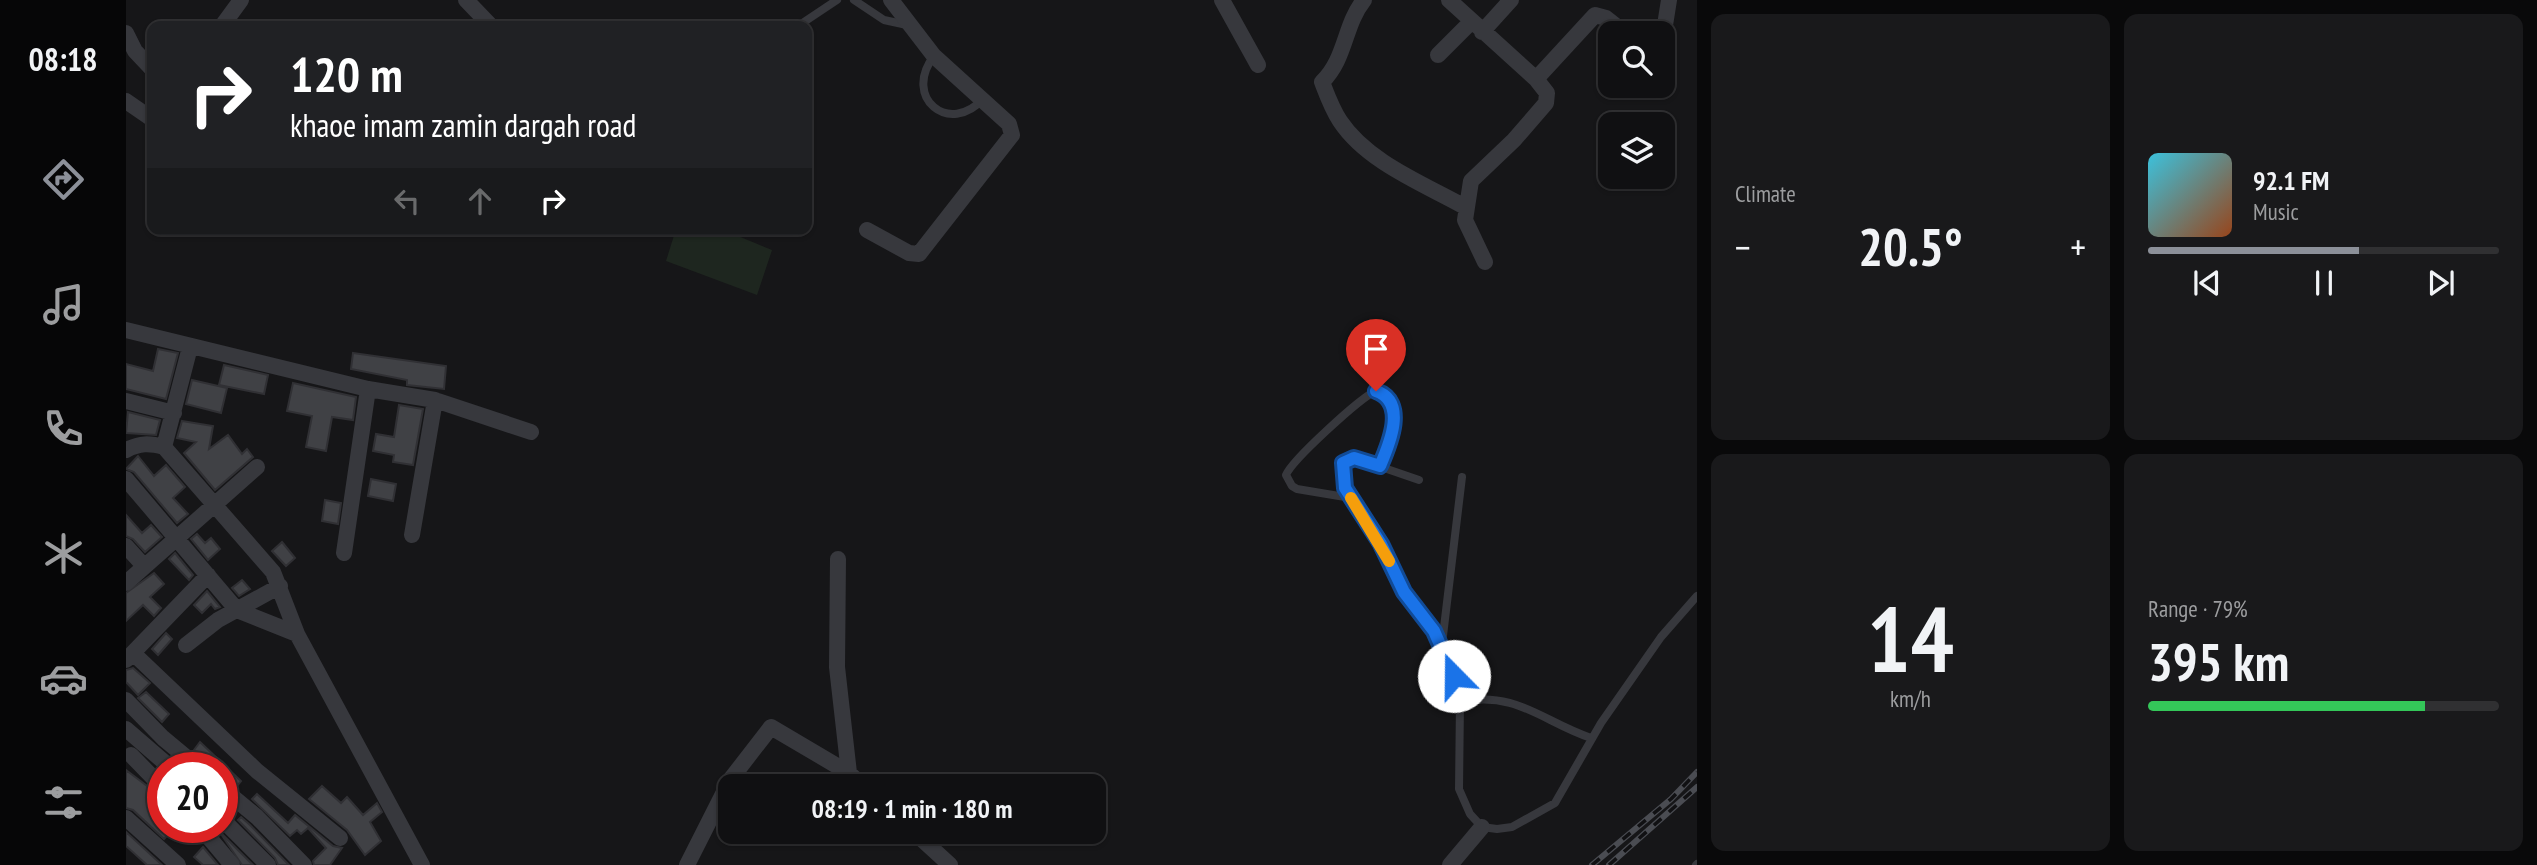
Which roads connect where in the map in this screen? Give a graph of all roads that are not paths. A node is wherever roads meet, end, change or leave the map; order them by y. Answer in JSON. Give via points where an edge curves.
{"nodes":[{"id":1,"x":241,"y":0,"type":"edge"},
{"id":2,"x":466,"y":0,"type":"edge"},
{"id":3,"x":837,"y":0,"type":"edge"},
{"id":4,"x":854,"y":0,"type":"edge"},
{"id":5,"x":891,"y":0,"type":"edge"},
{"id":6,"x":1222,"y":0,"type":"edge"},
{"id":7,"x":1364,"y":0,"type":"edge"},
{"id":8,"x":1449,"y":0,"type":"edge"},
{"id":9,"x":1511,"y":0,"type":"edge"},
{"id":10,"x":1669,"y":0,"type":"edge"},
{"id":11,"x":226,"y":21,"type":"edge"},
{"id":12,"x":486,"y":21,"type":"edge"},
{"id":13,"x":806,"y":21,"type":"edge"},
{"id":14,"x":1610,"y":21,"type":"edge"},
{"id":15,"x":1666,"y":21,"type":"edge"},
{"id":16,"x":910,"y":26,"type":"junction"},
{"id":17,"x":1477,"y":27,"type":"junction"},
{"id":18,"x":126,"y":33,"type":"edge"},
{"id":19,"x":1438,"y":55,"type":"dead end"},
{"id":20,"x":934,"y":56,"type":"junction"},
{"id":21,"x":147,"y":64,"type":"edge"},
{"id":22,"x":1258,"y":65,"type":"dead end"},
{"id":23,"x":1536,"y":79,"type":"junction"},
{"id":24,"x":984,"y":98,"type":"junction"},
{"id":25,"x":126,"y":101,"type":"edge"},
{"id":26,"x":147,"y":116,"type":"edge"},
{"id":27,"x":1465,"y":207,"type":"junction"},
{"id":28,"x":867,"y":230,"type":"dead end"},
{"id":29,"x":1485,"y":262,"type":"dead end"},
{"id":30,"x":126,"y":330,"type":"edge"},
{"id":31,"x":190,"y":348,"type":"junction"},
{"id":32,"x":368,"y":389,"type":"junction"},
{"id":33,"x":435,"y":400,"type":"junction"},
{"id":34,"x":126,"y":401,"type":"edge"},
{"id":35,"x":174,"y":413,"type":"junction"},
{"id":36,"x":531,"y":432,"type":"dead end"},
{"id":37,"x":164,"y":447,"type":"junction"},
{"id":38,"x":126,"y":450,"type":"edge"},
{"id":39,"x":1380,"y":466,"type":"junction"},
{"id":40,"x":257,"y":467,"type":"dead end"},
{"id":41,"x":1462,"y":477,"type":"dead end"},
{"id":42,"x":126,"y":479,"type":"edge"},
{"id":43,"x":1419,"y":480,"type":"dead end"},
{"id":44,"x":1351,"y":498,"type":"junction"},
{"id":45,"x":212,"y":506,"type":"junction"},
{"id":46,"x":412,"y":535,"type":"dead end"},
{"id":47,"x":177,"y":538,"type":"junction"},
{"id":48,"x":126,"y":546,"type":"edge"},
{"id":49,"x":344,"y":553,"type":"dead end"},
{"id":50,"x":838,"y":559,"type":"dead end"},
{"id":51,"x":144,"y":566,"type":"junction"},
{"id":52,"x":208,"y":575,"type":"junction"},
{"id":53,"x":126,"y":583,"type":"edge"},
{"id":54,"x":280,"y":586,"type":"junction"},
{"id":55,"x":1697,"y":597,"type":"edge"},
{"id":56,"x":237,"y":610,"type":"junction"},
{"id":57,"x":297,"y":634,"type":"junction"},
{"id":58,"x":1442,"y":644,"type":"junction"},
{"id":59,"x":186,"y":645,"type":"dead end"},
{"id":60,"x":129,"y":656,"type":"edge"},
{"id":61,"x":126,"y":701,"type":"edge"},
{"id":62,"x":1460,"y":702,"type":"junction"},
{"id":63,"x":126,"y":729,"type":"edge"},
{"id":64,"x":1591,"y":738,"type":"junction"},
{"id":65,"x":180,"y":752,"type":"edge"},
{"id":66,"x":133,"y":754,"type":"edge"},
{"id":67,"x":147,"y":770,"type":"edge"},
{"id":68,"x":735,"y":774,"type":"edge"},
{"id":69,"x":849,"y":774,"type":"joint"},
{"id":70,"x":238,"y":801,"type":"edge"},
{"id":71,"x":718,"y":804,"type":"edge"},
{"id":72,"x":126,"y":818,"type":"edge"},
{"id":73,"x":1482,"y":827,"type":"junction"},
{"id":74,"x":238,"y":835,"type":"edge"},
{"id":75,"x":340,"y":838,"type":"dead end"},
{"id":76,"x":214,"y":843,"type":"edge"},
{"id":77,"x":927,"y":844,"type":"edge"},
{"id":78,"x":177,"y":865,"type":"edge"},
{"id":79,"x":232,"y":865,"type":"edge"},
{"id":80,"x":268,"y":865,"type":"edge"},
{"id":81,"x":304,"y":865,"type":"edge"},
{"id":82,"x":422,"y":865,"type":"edge"},
{"id":83,"x":687,"y":865,"type":"edge"},
{"id":84,"x":950,"y":865,"type":"edge"},
{"id":85,"x":1450,"y":865,"type":"edge"}],
"edges":[{"from":1,"to":11,"type":"street"},
{"from":2,"to":12,"type":"street"},
{"from":3,"to":13,"type":"lane"},
{"from":4,"to":16,"type":"lane","via":[[884,20]]},
{"from":5,"to":16,"type":"street"},
{"from":6,"to":22,"type":"street"},
{"from":7,"to":27,"type":"street","via":[[1356,10],[1343,51],[1322,82],[1342,124],[1373,155]]},
{"from":8,"to":17,"type":"street"},
{"from":9,"to":17,"type":"street"},
{"from":10,"to":15,"type":"street"},
{"from":14,"to":23,"type":"street","via":[[1595,15]]},
{"from":16,"to":20,"type":"street"},
{"from":17,"to":19,"type":"street"},
{"from":17,"to":23,"type":"street"},
{"from":18,"to":21,"type":"street"},
{"from":20,"to":24,"type":"street"},
{"from":20,"to":24,"type":"lane","via":[[922,81],[925,96],[934,107],[946,114],[961,114]]},
{"from":23,"to":27,"type":"street","via":[[1546,88],[1546,103],[1514,141],[1476,174]]},
{"from":24,"to":28,"type":"street","via":[[1009,124],[1012,135],[919,254]]},
{"from":25,"to":26,"type":"street"},
{"from":27,"to":29,"type":"street","via":[[1467,228]]},
{"from":30,"to":31,"type":"street"},
{"from":31,"to":32,"type":"street"},
{"from":31,"to":35,"type":"street"},
{"from":32,"to":33,"type":"street"},
{"from":32,"to":49,"type":"street"},
{"from":33,"to":36,"type":"street"},
{"from":33,"to":46,"type":"street"},
{"from":34,"to":35,"type":"street"},
{"from":35,"to":37,"type":"street"},
{"from":37,"to":38,"type":"street","via":[[136,444]]},
{"from":37,"to":45,"type":"street"},
{"from":39,"to":43,"type":"lane"},
{"from":39,"to":44,"type":"lane","via":[[1354,458],[1343,463],[1345,488]]},
{"from":39,"to":44,"type":"lane","via":[[1393,435],[1393,410],[1390,401],[1376,391],[1313,443],[1286,475],[1297,489]]},
{"from":40,"to":45,"type":"street"},
{"from":41,"to":58,"type":"lane"},
{"from":42,"to":47,"type":"street"},
{"from":44,"to":58,"type":"lane","via":[[1381,544],[1404,592]]},
{"from":45,"to":47,"type":"street"},
{"from":45,"to":54,"type":"street","via":[[273,572]]},
{"from":47,"to":51,"type":"street"},
{"from":47,"to":52,"type":"street"},
{"from":48,"to":51,"type":"street"},
{"from":50,"to":69,"type":"street","via":[[837,667]]},
{"from":51,"to":53,"type":"street"},
{"from":52,"to":56,"type":"street"},
{"from":52,"to":60,"type":"street"},
{"from":54,"to":56,"type":"street"},
{"from":54,"to":57,"type":"street"},
{"from":55,"to":64,"type":"lane","via":[[1661,637]]},
{"from":56,"to":57,"type":"street"},
{"from":56,"to":59,"type":"street"},
{"from":57,"to":82,"type":"street"},
{"from":58,"to":62,"type":"lane"},
{"from":60,"to":75,"type":"street"},
{"from":61,"to":65,"type":"street"},
{"from":62,"to":64,"type":"lane","via":[[1518,703]]},
{"from":62,"to":73,"type":"lane","via":[[1459,789],[1470,814]]},
{"from":63,"to":66,"type":"street"},
{"from":64,"to":73,"type":"lane","via":[[1555,803],[1512,827]]},
{"from":66,"to":67,"type":"street"},
{"from":68,"to":69,"type":"street","via":[[771,727]]},
{"from":70,"to":81,"type":"street"},
{"from":71,"to":83,"type":"street"},
{"from":72,"to":78,"type":"street"},
{"from":73,"to":85,"type":"street"},
{"from":74,"to":80,"type":"street"},
{"from":76,"to":79,"type":"street"},
{"from":77,"to":84,"type":"street"}]}
